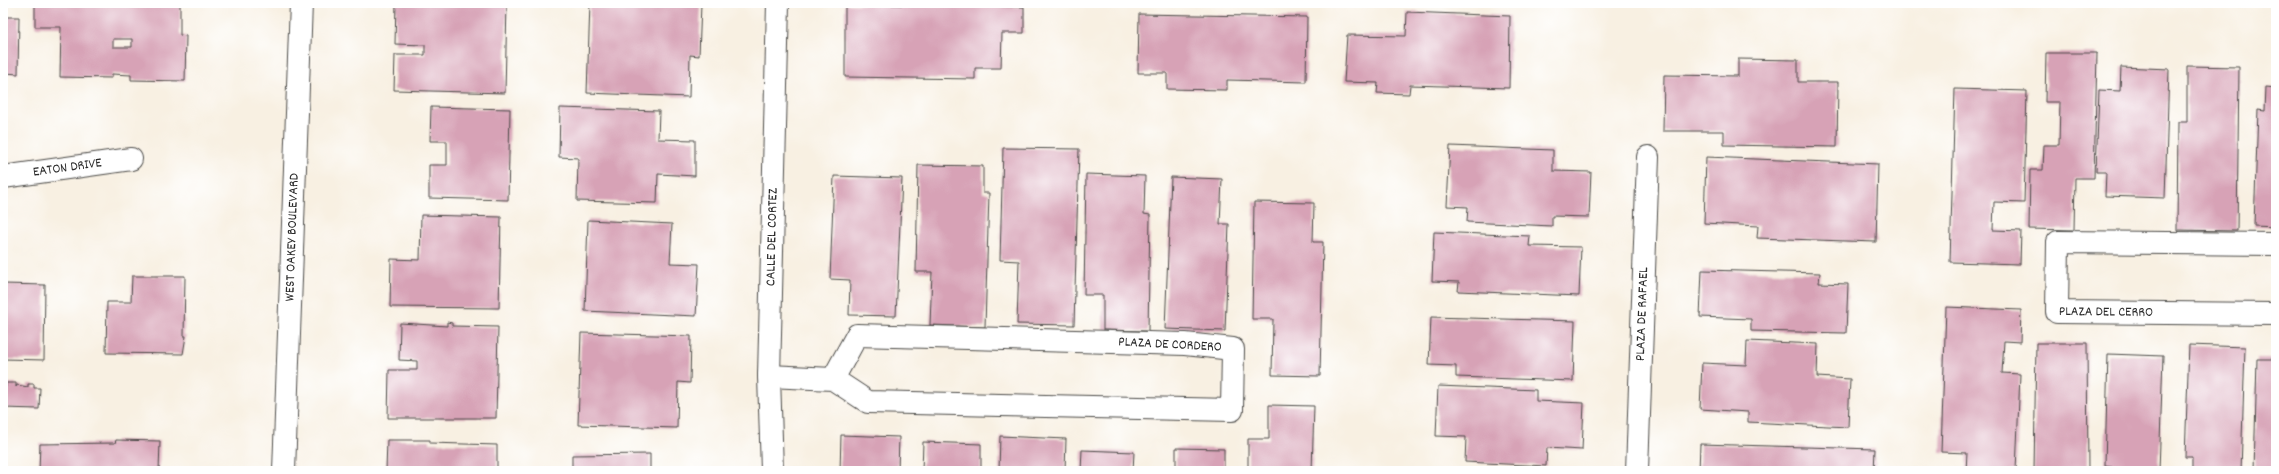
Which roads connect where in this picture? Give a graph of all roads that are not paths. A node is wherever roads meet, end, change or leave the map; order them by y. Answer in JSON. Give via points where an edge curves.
{"nodes":[{"id":1,"x":301,"y":3,"type":"edge"},
{"id":2,"x":778,"y":3,"type":"edge"},
{"id":3,"x":1648,"y":157,"type":"dead end"},
{"id":4,"x":131,"y":159,"type":"dead end"},
{"id":5,"x":3,"y":177,"type":"edge"},
{"id":6,"x":2276,"y":244,"type":"edge"},
{"id":7,"x":2276,"y":314,"type":"edge"},
{"id":8,"x":769,"y":376,"type":"junction"},
{"id":9,"x":832,"y":379,"type":"junction"},
{"id":10,"x":284,"y":471,"type":"edge"},
{"id":11,"x":772,"y":471,"type":"edge"},
{"id":12,"x":1637,"y":471,"type":"edge"}],
"edges":[{"from":1,"to":10,"type":"street","name":"WEST OAKEY BOULEVARD"},
{"from":2,"to":8,"type":"street","name":"CALLE DEL CORTEZ"},
{"from":3,"to":12,"type":"street","name":"PLAZA DE RAFAEL"},
{"from":4,"to":5,"type":"street","name":"EATON DRIVE"},
{"from":6,"to":7,"type":"street","name":"PLAZA DEL CERRO","via":[[2058,242],[2057,312]]},
{"from":8,"to":9,"type":"street","name":"PLAZA DE CORDERO"},
{"from":8,"to":11,"type":"street","name":"CALLE DEL CORTEZ"},
{"from":9,"to":9,"type":"street","name":"PLAZA DE CORDERO","via":[[868,402],[1232,410],[1233,349],[1185,344],[857,335]]}]}
